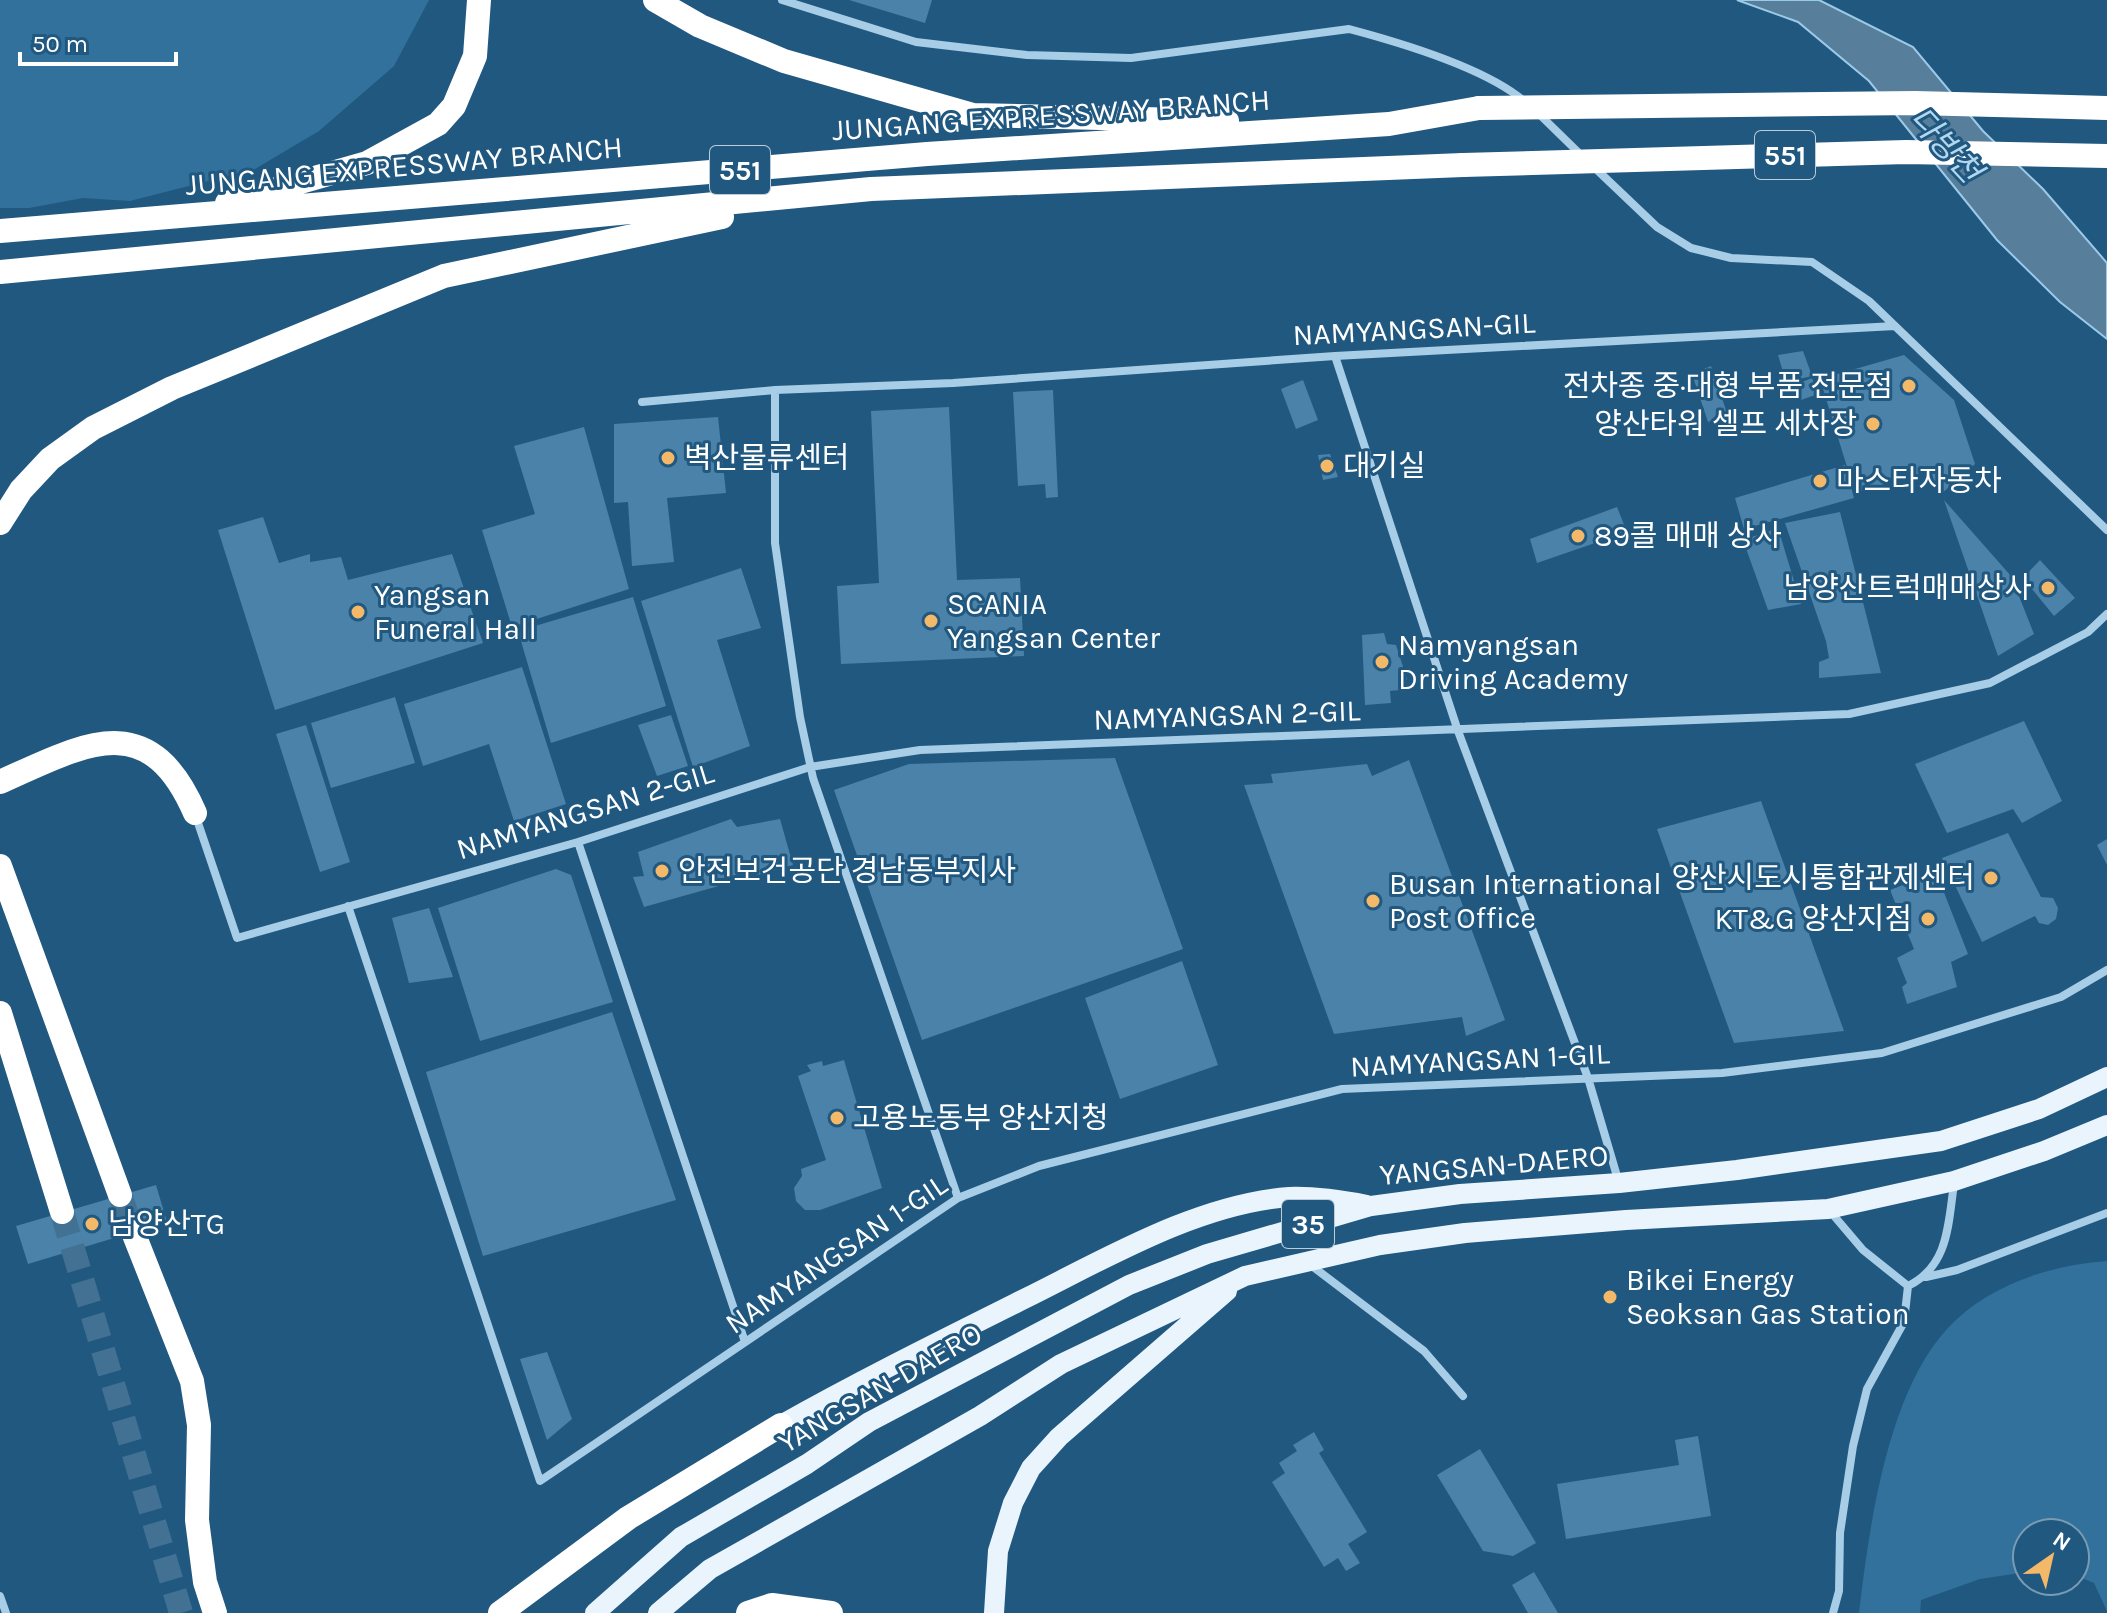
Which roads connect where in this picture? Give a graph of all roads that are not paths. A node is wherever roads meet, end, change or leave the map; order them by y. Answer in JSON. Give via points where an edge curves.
{"nodes":[{"id":1,"x":479,"y":0,"type":"edge"},
{"id":2,"x":655,"y":0,"type":"edge"},
{"id":3,"x":782,"y":0,"type":"edge"},
{"id":4,"x":2107,"y":108,"type":"edge"},
{"id":5,"x":1389,"y":124,"type":"junction"},
{"id":6,"x":2107,"y":156,"type":"edge"},
{"id":7,"x":871,"y":189,"type":"junction"},
{"id":8,"x":174,"y":218,"type":"junction"},
{"id":9,"x":0,"y":231,"type":"edge"},
{"id":10,"x":0,"y":272,"type":"edge"},
{"id":11,"x":1895,"y":326,"type":"junction"},
{"id":12,"x":1335,"y":356,"type":"junction"},
{"id":13,"x":775,"y":390,"type":"junction"},
{"id":14,"x":642,"y":402,"type":"dead end"},
{"id":15,"x":0,"y":523,"type":"edge"},
{"id":16,"x":2107,"y":530,"type":"edge"},
{"id":17,"x":2107,"y":614,"type":"edge"},
{"id":18,"x":1458,"y":731,"type":"junction"},
{"id":19,"x":810,"y":767,"type":"junction"},
{"id":20,"x":0,"y":782,"type":"edge"},
{"id":21,"x":195,"y":813,"type":"joint"},
{"id":22,"x":578,"y":842,"type":"junction"},
{"id":23,"x":0,"y":866,"type":"edge"},
{"id":24,"x":348,"y":906,"type":"junction"},
{"id":25,"x":2107,"y":970,"type":"edge"},
{"id":26,"x":0,"y":1013,"type":"edge"},
{"id":27,"x":2107,"y":1077,"type":"edge"},
{"id":28,"x":1588,"y":1078,"type":"junction"},
{"id":29,"x":2107,"y":1125,"type":"edge"},
{"id":30,"x":1954,"y":1181,"type":"junction"},
{"id":31,"x":1619,"y":1183,"type":"junction"},
{"id":32,"x":120,"y":1195,"type":"tunnel mouth"},
{"id":33,"x":958,"y":1198,"type":"junction"},
{"id":34,"x":1371,"y":1206,"type":"junction"},
{"id":35,"x":1828,"y":1209,"type":"junction"},
{"id":36,"x":62,"y":1212,"type":"tunnel mouth"},
{"id":37,"x":2107,"y":1213,"type":"edge"},
{"id":38,"x":133,"y":1232,"type":"tunnel mouth"},
{"id":39,"x":1304,"y":1260,"type":"junction"},
{"id":40,"x":1245,"y":1276,"type":"junction"},
{"id":41,"x":1926,"y":1277,"type":"junction"},
{"id":42,"x":1908,"y":1286,"type":"junction"},
{"id":43,"x":745,"y":1342,"type":"junction"},
{"id":44,"x":1463,"y":1396,"type":"dead end"},
{"id":45,"x":781,"y":1425,"type":"joint"},
{"id":46,"x":201,"y":1558,"type":"junction"},
{"id":47,"x":0,"y":1596,"type":"edge"},
{"id":48,"x":6,"y":1613,"type":"edge"},
{"id":49,"x":215,"y":1613,"type":"edge"},
{"id":50,"x":226,"y":1613,"type":"edge"},
{"id":51,"x":500,"y":1613,"type":"edge"},
{"id":52,"x":595,"y":1613,"type":"edge"},
{"id":53,"x":658,"y":1613,"type":"edge"},
{"id":54,"x":748,"y":1613,"type":"edge"},
{"id":55,"x":831,"y":1613,"type":"edge"},
{"id":56,"x":994,"y":1613,"type":"edge"},
{"id":57,"x":1833,"y":1613,"type":"edge"}],
"edges":[{"from":1,"to":8,"type":"highway","via":[[475,56],[454,106],[438,124],[367,163]]},
{"from":2,"to":5,"type":"highway","via":[[700,26],[784,61],[973,115]]},
{"from":3,"to":11,"type":"street","via":[[916,42],[1027,55],[1131,58],[1349,29],[1383,38],[1514,93],[1657,227],[1691,248],[1731,258],[1812,262]]},
{"from":4,"to":5,"type":"highway","name":"JUNGANG EXPRESSWAY BRANCH","number":"551","bridge":true,"via":[[1915,103],[1479,108]]},
{"from":5,"to":8,"type":"highway","name":"JUNGANG EXPRESSWAY BRANCH","number":"551","via":[[927,154]]},
{"from":6,"to":7,"type":"highway","name":"JUNGANG EXPRESSWAY BRANCH","number":"551","bridge":true,"via":[[1906,152]]},
{"from":7,"to":10,"type":"highway","name":"JUNGANG EXPRESSWAY BRANCH","number":"551"},
{"from":7,"to":15,"type":"highway","via":[[593,241],[444,276],[172,388],[93,428],[50,459]]},
{"from":8,"to":9,"type":"highway","name":"JUNGANG EXPRESSWAY BRANCH","number":"551"},
{"from":11,"to":12,"type":"street","name":"NAMYANGSAN-GIL"},
{"from":11,"to":16,"type":"street"},
{"from":12,"to":13,"type":"street","name":"NAMYANGSAN-GIL"},
{"from":12,"to":18,"type":"street"},
{"from":13,"to":14,"type":"street","name":"NAMYANGSAN-GIL"},
{"from":13,"to":19,"type":"street","via":[[775,543]]},
{"from":17,"to":18,"type":"street","name":"NAMYANGSAN 2-GIL","via":[[2088,632],[1990,683],[1849,714]]},
{"from":18,"to":19,"type":"street","name":"NAMYANGSAN 2-GIL","via":[[920,750]]},
{"from":18,"to":28,"type":"street"},
{"from":19,"to":22,"type":"street","name":"NAMYANGSAN 2-GIL"},
{"from":19,"to":33,"type":"street"},
{"from":20,"to":21,"type":"highway","via":[[69,751],[124,743],[169,765]]},
{"from":21,"to":24,"type":"street","name":"NAMYANGSAN 2-GIL","via":[[237,938]]},
{"from":22,"to":24,"type":"street","name":"NAMYANGSAN 2-GIL"},
{"from":22,"to":43,"type":"street"},
{"from":23,"to":32,"type":"highway"},
{"from":24,"to":43,"type":"street","name":"NAMYANGSAN 1-GIL","via":[[540,1481]]},
{"from":25,"to":28,"type":"street","name":"NAMYANGSAN 1-GIL","via":[[2061,997],[1882,1053],[1722,1073]]},
{"from":26,"to":36,"type":"highway"},
{"from":27,"to":31,"type":"main road","name":"YANGSAN-DAERO","number":"35","via":[[2039,1109],[1941,1141]]},
{"from":28,"to":31,"type":"street"},
{"from":28,"to":33,"type":"street","name":"NAMYANGSAN 1-GIL","via":[[1342,1089],[1039,1166]]},
{"from":29,"to":30,"type":"main road","number":"35"},
{"from":30,"to":35,"type":"main road","number":"35"},
{"from":30,"to":41,"type":"street","via":[[1945,1246]]},
{"from":31,"to":34,"type":"main road","name":"YANGSAN-DAERO","number":"35"},
{"from":33,"to":43,"type":"street","name":"NAMYANGSAN 1-GIL"},
{"from":34,"to":45,"type":"main road","via":[[1287,1197],[1149,1236]]},
{"from":34,"to":52,"type":"main road","name":"YANGSAN-DAERO","number":"35","via":[[1207,1254],[1129,1285],[869,1422],[681,1537]]},
{"from":35,"to":39,"type":"main road","number":"35","via":[[1465,1233]]},
{"from":35,"to":42,"type":"street","via":[[1863,1250]]},
{"from":37,"to":41,"type":"street"},
{"from":38,"to":46,"type":"highway","via":[[192,1381],[199,1425]]},
{"from":39,"to":40,"type":"main road","number":"35"},
{"from":39,"to":44,"type":"street","via":[[1424,1351]]},
{"from":40,"to":53,"type":"main road","number":"35","via":[[1061,1364],[980,1416],[710,1569]]},
{"from":40,"to":56,"type":"main road","via":[[1059,1437],[1031,1468],[998,1551]]},
{"from":41,"to":42,"type":"street"},
{"from":42,"to":57,"type":"street","via":[[1904,1322],[1867,1389],[1853,1446]]},
{"from":45,"to":51,"type":"highway","via":[[628,1518]]},
{"from":46,"to":49,"type":"highway"},
{"from":46,"to":50,"type":"highway"},
{"from":47,"to":48,"type":"street"},
{"from":54,"to":55,"type":"highway","via":[[772,1605]]}]}
